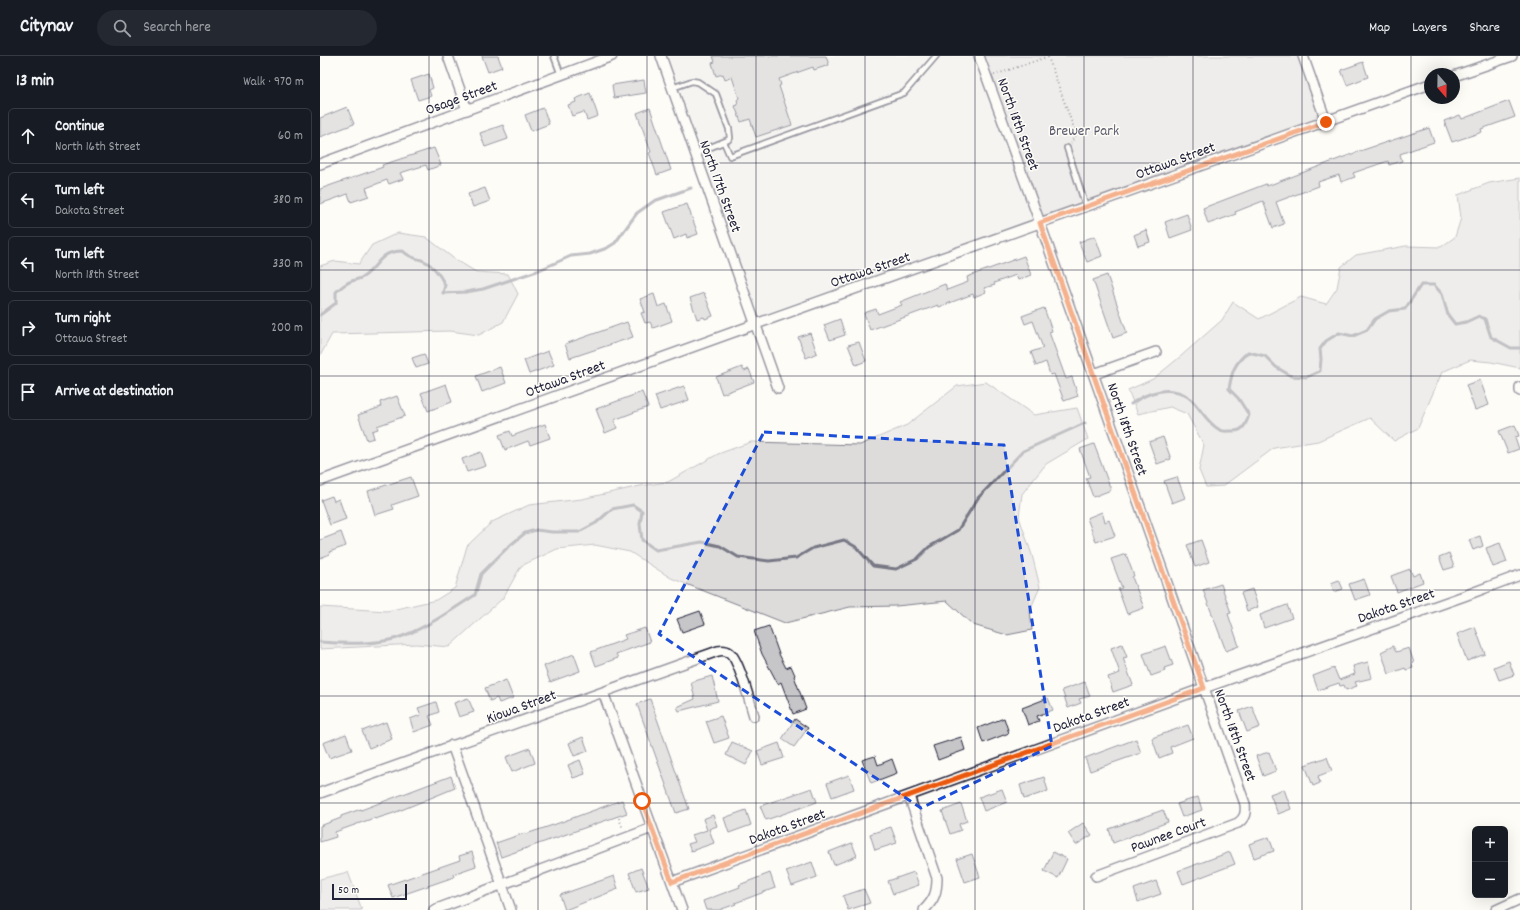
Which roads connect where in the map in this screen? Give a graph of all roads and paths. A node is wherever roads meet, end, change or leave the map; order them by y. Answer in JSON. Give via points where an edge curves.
{"nodes":[{"id":1,"x":448,"y":56,"type":"edge"},
{"id":2,"x":554,"y":56,"type":"edge"},
{"id":3,"x":612,"y":56,"type":"edge"},
{"id":4,"x":661,"y":56,"type":"edge"},
{"id":5,"x":936,"y":56,"type":"edge"},
{"id":6,"x":979,"y":56,"type":"edge"},
{"id":7,"x":1049,"y":56,"type":"edge"},
{"id":8,"x":1303,"y":56,"type":"edge"},
{"id":9,"x":1512,"y":56,"type":"edge"},
{"id":10,"x":1460,"y":74,"type":"edge"},
{"id":11,"x":561,"y":75,"type":"junction"},
{"id":12,"x":987,"y":78,"type":"junction"},
{"id":13,"x":1424,"y":86,"type":"edge"},
{"id":14,"x":671,"y":88,"type":"junction"},
{"id":15,"x":467,"y":110,"type":"junction"},
{"id":16,"x":1326,"y":122,"type":"junction"},
{"id":17,"x":724,"y":142,"type":"junction"},
{"id":18,"x":1067,"y":148,"type":"joint"},
{"id":19,"x":694,"y":154,"type":"junction"},
{"id":20,"x":320,"y":164,"type":"edge"},
{"id":21,"x":1086,"y":207,"type":"junction"},
{"id":22,"x":1040,"y":223,"type":"junction"},
{"id":23,"x":756,"y":324,"type":"junction"},
{"id":24,"x":1156,"y":352,"type":"dead end"},
{"id":25,"x":1094,"y":374,"type":"junction"},
{"id":26,"x":1520,"y":387,"type":"edge"},
{"id":27,"x":778,"y":388,"type":"dead end"},
{"id":28,"x":1520,"y":392,"type":"edge"},
{"id":29,"x":320,"y":481,"type":"edge"},
{"id":30,"x":1520,"y":575,"type":"edge"},
{"id":31,"x":1204,"y":688,"type":"junction"},
{"id":32,"x":602,"y":692,"type":"junction"},
{"id":33,"x":754,"y":716,"type":"dead end"},
{"id":34,"x":452,"y":745,"type":"junction"},
{"id":35,"x":320,"y":793,"type":"edge"},
{"id":36,"x":909,"y":796,"type":"junction"},
{"id":37,"x":1246,"y":813,"type":"joint"},
{"id":38,"x":619,"y":818,"type":"dead end"},
{"id":39,"x":652,"y":828,"type":"junction"},
{"id":40,"x":626,"y":838,"type":"junction"},
{"id":41,"x":1096,"y":876,"type":"dead end"},
{"id":42,"x":672,"y":882,"type":"junction"},
{"id":43,"x":503,"y":885,"type":"junction"},
{"id":44,"x":1520,"y":899,"type":"edge"},
{"id":45,"x":434,"y":910,"type":"edge"},
{"id":46,"x":511,"y":910,"type":"edge"},
{"id":47,"x":682,"y":910,"type":"edge"},
{"id":48,"x":924,"y":910,"type":"edge"},
{"id":49,"x":1496,"y":910,"type":"edge"}],
"edges":[{"from":1,"to":15,"type":"street"},
{"from":2,"to":11,"type":"lane"},
{"from":3,"to":11,"type":"street","name":"Osage Street"},
{"from":4,"to":14,"type":"street","name":"North 17th Street"},
{"from":5,"to":17,"type":"lane","via":[[904,93],[730,156]]},
{"from":6,"to":12,"type":"street","name":"North 18th Street"},
{"from":7,"to":12,"type":"path"},
{"from":7,"to":18,"type":"path","via":[[1076,134]]},
{"from":8,"to":16,"type":"street"},
{"from":9,"to":10,"type":"street"},
{"from":11,"to":15,"type":"street","name":"Osage Street"},
{"from":12,"to":22,"type":"street","name":"North 18th Street"},
{"from":13,"to":16,"type":"street","name":"Ottawa Street"},
{"from":14,"to":17,"type":"lane","via":[[692,81],[716,94],[729,129],[730,138]]},
{"from":14,"to":19,"type":"street","name":"North 17th Street"},
{"from":15,"to":20,"type":"street","name":"Osage Street"},
{"from":16,"to":21,"type":"street","name":"Ottawa Street"},
{"from":17,"to":19,"type":"lane"},
{"from":18,"to":21,"type":"lane"},
{"from":19,"to":23,"type":"street","name":"North 17th Street"},
{"from":21,"to":22,"type":"street","name":"Ottawa Street"},
{"from":22,"to":23,"type":"street","name":"Ottawa Street"},
{"from":22,"to":25,"type":"street","name":"North 18th Street"},
{"from":23,"to":27,"type":"street","name":"North 17th Street"},
{"from":23,"to":29,"type":"street","name":"Ottawa Street"},
{"from":24,"to":25,"type":"street"},
{"from":25,"to":31,"type":"street","name":"North 18th Street"},
{"from":26,"to":28,"type":"street"},
{"from":30,"to":31,"type":"street","name":"Dakota Street"},
{"from":31,"to":36,"type":"street","name":"Dakota Street"},
{"from":31,"to":37,"type":"street","name":"North 18th Street"},
{"from":32,"to":33,"type":"street","name":"Kiowa Street","via":[[725,650],[736,663]]},
{"from":32,"to":34,"type":"street","name":"Kiowa Street"},
{"from":32,"to":39,"type":"street"},
{"from":34,"to":35,"type":"street","name":"Kiowa Street"},
{"from":34,"to":43,"type":"street"},
{"from":36,"to":42,"type":"street","name":"Dakota Street"},
{"from":36,"to":48,"type":"street","via":[[937,878],[937,891],[932,902]]},
{"from":37,"to":41,"type":"street","name":"Pawnee Court","via":[[1238,823]]},
{"from":38,"to":40,"type":"path"},
{"from":39,"to":40,"type":"street"},
{"from":39,"to":42,"type":"street"},
{"from":40,"to":43,"type":"street"},
{"from":42,"to":47,"type":"street"},
{"from":43,"to":45,"type":"street"},
{"from":43,"to":46,"type":"street"},
{"from":44,"to":49,"type":"street"}]}
